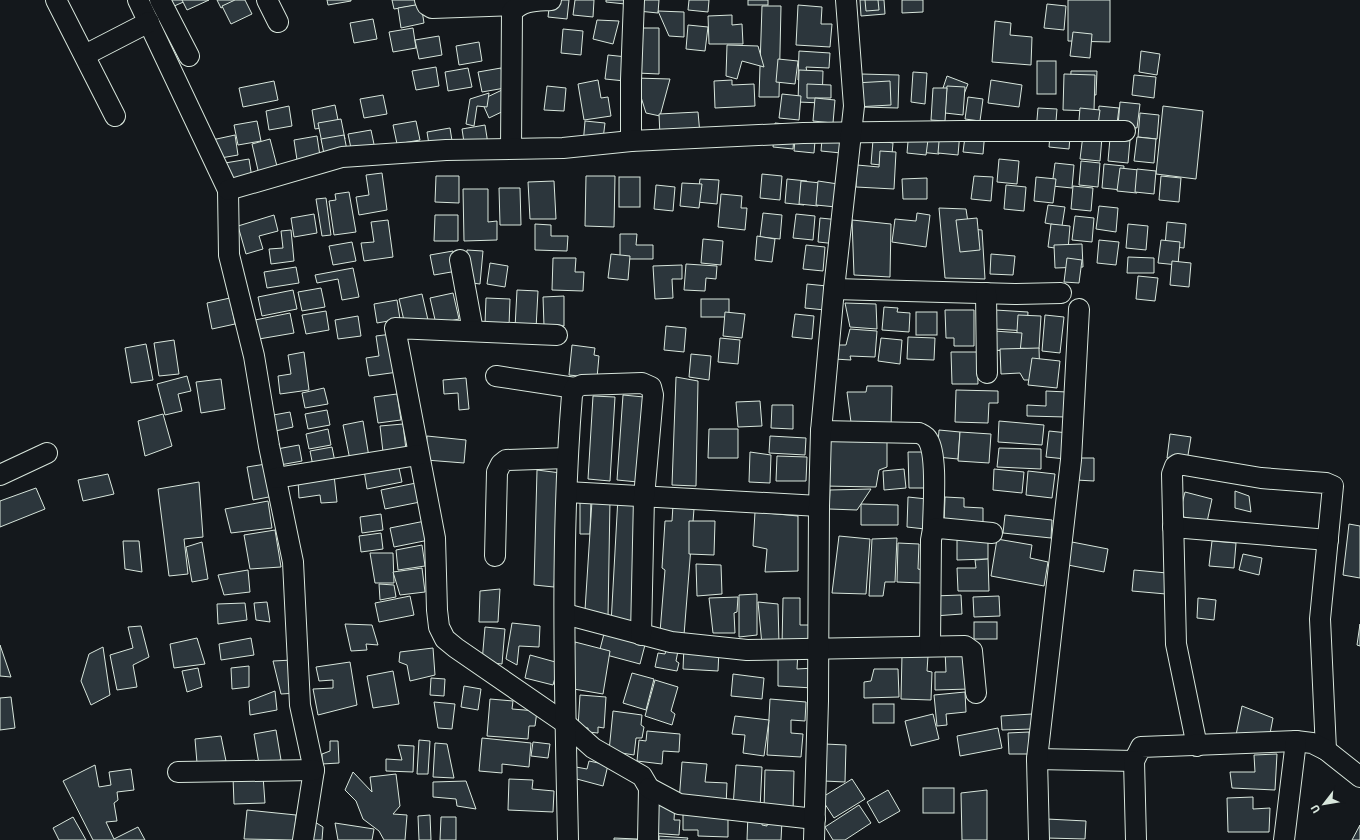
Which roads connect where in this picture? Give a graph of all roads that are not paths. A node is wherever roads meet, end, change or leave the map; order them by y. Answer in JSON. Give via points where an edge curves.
{"nodes":[{"id":1,"x":56,"y":0,"type":"edge"},
{"id":2,"x":138,"y":0,"type":"edge"},
{"id":3,"x":160,"y":0,"type":"edge"},
{"id":4,"x":267,"y":0,"type":"edge"},
{"id":5,"x":425,"y":0,"type":"edge"},
{"id":6,"x":551,"y":0,"type":"edge"},
{"id":7,"x":634,"y":0,"type":"edge"},
{"id":8,"x":846,"y":0,"type":"edge"},
{"id":9,"x":518,"y":5,"type":"junction"},
{"id":10,"x":149,"y":22,"type":"junction"},
{"id":11,"x":278,"y":22,"type":"dead end"},
{"id":12,"x":84,"y":55,"type":"junction"},
{"id":13,"x":189,"y":56,"type":"dead end"},
{"id":14,"x":115,"y":116,"type":"dead end"},
{"id":15,"x":1125,"y":131,"type":"dead end"},
{"id":16,"x":852,"y":132,"type":"junction"},
{"id":17,"x":631,"y":141,"type":"junction"},
{"id":18,"x":511,"y":148,"type":"junction"},
{"id":19,"x":228,"y":190,"type":"junction"},
{"id":20,"x":460,"y":260,"type":"dead end"},
{"id":21,"x":834,"y":289,"type":"junction"},
{"id":22,"x":986,"y":293,"type":"junction"},
{"id":23,"x":1061,"y":293,"type":"dead end"},
{"id":24,"x":1079,"y":309,"type":"dead end"},
{"id":25,"x":473,"y":330,"type":"junction"},
{"id":26,"x":557,"y":334,"type":"dead end"},
{"id":27,"x":987,"y":373,"type":"dead end"},
{"id":28,"x":496,"y":376,"type":"dead end"},
{"id":29,"x":575,"y":388,"type":"junction"},
{"id":30,"x":821,"y":431,"type":"junction"},
{"id":31,"x":47,"y":453,"type":"dead end"},
{"id":32,"x":418,"y":455,"type":"junction"},
{"id":33,"x":567,"y":458,"type":"junction"},
{"id":34,"x":0,"y":474,"type":"edge"},
{"id":35,"x":276,"y":478,"type":"junction"},
{"id":36,"x":567,"y":492,"type":"junction"},
{"id":37,"x":644,"y":497,"type":"junction"},
{"id":38,"x":819,"y":506,"type":"junction"},
{"id":39,"x":1173,"y":527,"type":"junction"},
{"id":40,"x":932,"y":529,"type":"junction"},
{"id":41,"x":992,"y":533,"type":"dead end"},
{"id":42,"x":1328,"y":540,"type":"junction"},
{"id":43,"x":495,"y":556,"type":"dead end"},
{"id":44,"x":565,"y":614,"type":"junction"},
{"id":45,"x":641,"y":634,"type":"junction"},
{"id":46,"x":930,"y":646,"type":"junction"},
{"id":47,"x":819,"y":648,"type":"junction"},
{"id":48,"x":976,"y":693,"type":"dead end"},
{"id":49,"x":565,"y":723,"type":"junction"},
{"id":50,"x":1296,"y":741,"type":"junction"},
{"id":51,"x":1197,"y":746,"type":"junction"},
{"id":52,"x":1326,"y":750,"type":"junction"},
{"id":53,"x":1037,"y":759,"type":"junction"},
{"id":54,"x":1134,"y":761,"type":"junction"},
{"id":55,"x":314,"y":770,"type":"junction"},
{"id":56,"x":178,"y":772,"type":"dead end"},
{"id":57,"x":1360,"y":777,"type":"edge"},
{"id":58,"x":649,"y":788,"type":"junction"},
{"id":59,"x":815,"y":819,"type":"junction"},
{"id":60,"x":303,"y":840,"type":"edge"},
{"id":61,"x":568,"y":840,"type":"edge"},
{"id":62,"x":648,"y":840,"type":"edge"},
{"id":63,"x":814,"y":840,"type":"edge"},
{"id":64,"x":1039,"y":840,"type":"edge"},
{"id":65,"x":1136,"y":840,"type":"edge"},
{"id":66,"x":1284,"y":840,"type":"edge"}],
"edges":[{"from":1,"to":12,"type":"street"},
{"from":2,"to":10,"type":"street"},
{"from":3,"to":13,"type":"street"},
{"from":4,"to":11,"type":"street"},
{"from":5,"to":9,"type":"street","via":[[432,8]]},
{"from":6,"to":9,"type":"street"},
{"from":7,"to":17,"type":"street"},
{"from":8,"to":16,"type":"street","via":[[854,106]]},
{"from":9,"to":18,"type":"street","via":[[512,12]]},
{"from":10,"to":12,"type":"street"},
{"from":10,"to":19,"type":"street"},
{"from":12,"to":14,"type":"street"},
{"from":15,"to":16,"type":"street"},
{"from":16,"to":17,"type":"street"},
{"from":16,"to":21,"type":"street"},
{"from":17,"to":18,"type":"street","via":[[562,148]]},
{"from":18,"to":19,"type":"street","via":[[342,157]]},
{"from":19,"to":35,"type":"street","via":[[229,255],[254,356]]},
{"from":20,"to":25,"type":"street"},
{"from":21,"to":22,"type":"street"},
{"from":21,"to":30,"type":"street"},
{"from":22,"to":23,"type":"street"},
{"from":22,"to":27,"type":"street"},
{"from":24,"to":53,"type":"street","via":[[1071,460]]},
{"from":25,"to":26,"type":"street"},
{"from":25,"to":32,"type":"street","via":[[394,328]]},
{"from":28,"to":29,"type":"street"},
{"from":29,"to":33,"type":"street","via":[[572,395]]},
{"from":29,"to":37,"type":"street","via":[[590,384],[642,383],[650,386],[653,396]]},
{"from":30,"to":38,"type":"street"},
{"from":30,"to":40,"type":"street","via":[[919,433],[925,436],[933,457]]},
{"from":31,"to":34,"type":"street"},
{"from":32,"to":35,"type":"street"},
{"from":32,"to":49,"type":"street","via":[[434,538],[439,627],[445,639]]},
{"from":33,"to":36,"type":"street"},
{"from":33,"to":43,"type":"street","via":[[506,460],[500,464],[496,472]]},
{"from":35,"to":55,"type":"street","via":[[293,562],[300,706]]},
{"from":36,"to":37,"type":"street"},
{"from":36,"to":44,"type":"street"},
{"from":37,"to":38,"type":"street"},
{"from":37,"to":45,"type":"street"},
{"from":38,"to":47,"type":"street"},
{"from":39,"to":42,"type":"street"},
{"from":39,"to":42,"type":"street","via":[[1172,474],[1178,464],[1261,478],[1331,484],[1333,490]]},
{"from":39,"to":51,"type":"street","via":[[1176,644]]},
{"from":40,"to":41,"type":"street"},
{"from":40,"to":46,"type":"street"},
{"from":42,"to":52,"type":"street","via":[[1320,619]]},
{"from":44,"to":45,"type":"street"},
{"from":44,"to":49,"type":"street"},
{"from":45,"to":47,"type":"street","via":[[671,642],[747,650]]},
{"from":46,"to":47,"type":"street"},
{"from":46,"to":48,"type":"street","via":[[970,648]]},
{"from":47,"to":59,"type":"street"},
{"from":49,"to":58,"type":"street","via":[[593,748],[642,776]]},
{"from":49,"to":61,"type":"street"},
{"from":50,"to":51,"type":"street","via":[[1224,742]]},
{"from":50,"to":52,"type":"street","via":[[1312,743]]},
{"from":50,"to":66,"type":"street"},
{"from":51,"to":54,"type":"street","via":[[1140,747]]},
{"from":52,"to":57,"type":"street"},
{"from":53,"to":54,"type":"street"},
{"from":53,"to":64,"type":"street"},
{"from":54,"to":65,"type":"street"},
{"from":55,"to":56,"type":"street"},
{"from":55,"to":60,"type":"street"},
{"from":58,"to":59,"type":"street","via":[[679,804]]},
{"from":58,"to":62,"type":"street"},
{"from":59,"to":63,"type":"street"}]}
